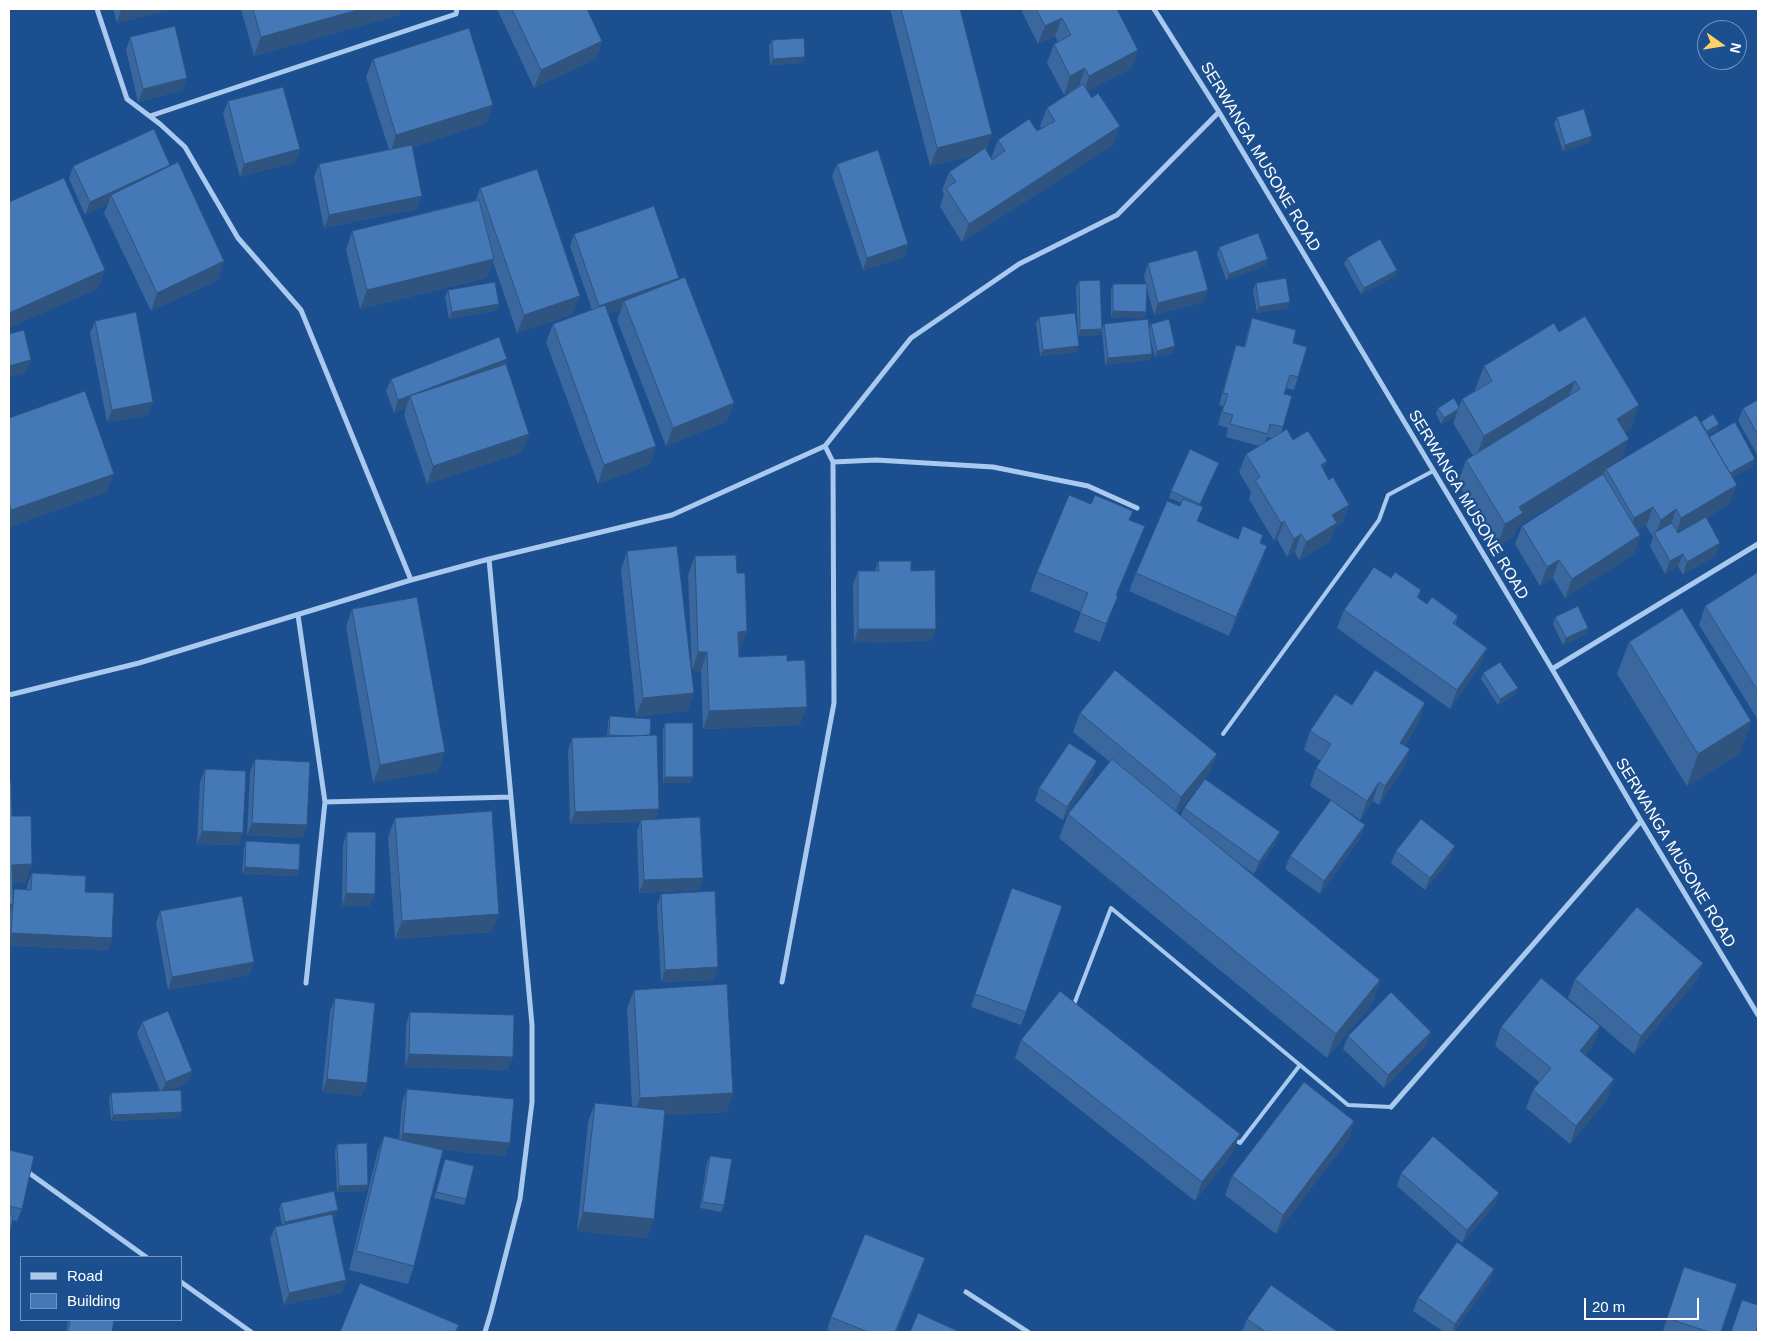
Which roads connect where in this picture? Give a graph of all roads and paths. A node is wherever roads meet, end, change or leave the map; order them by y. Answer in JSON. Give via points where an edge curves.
{"nodes":[{"id":1,"x":97,"y":9,"type":"edge"},
{"id":2,"x":457,"y":9,"type":"edge"},
{"id":3,"x":1154,"y":9,"type":"edge"},
{"id":4,"x":1219,"y":112,"type":"junction"},
{"id":5,"x":150,"y":116,"type":"junction"},
{"id":6,"x":825,"y":446,"type":"junction"},
{"id":7,"x":833,"y":462,"type":"junction"},
{"id":8,"x":1433,"y":471,"type":"junction"},
{"id":9,"x":1137,"y":508,"type":"dead end"},
{"id":10,"x":1758,"y":544,"type":"edge"},
{"id":11,"x":488,"y":559,"type":"junction"},
{"id":12,"x":411,"y":580,"type":"junction"},
{"id":13,"x":298,"y":615,"type":"junction"},
{"id":14,"x":1552,"y":669,"type":"junction"},
{"id":15,"x":9,"y":695,"type":"edge"},
{"id":16,"x":1223,"y":734,"type":"dead end"},
{"id":17,"x":511,"y":797,"type":"junction"},
{"id":18,"x":325,"y":802,"type":"junction"},
{"id":19,"x":1641,"y":822,"type":"junction"},
{"id":20,"x":782,"y":982,"type":"dead end"},
{"id":21,"x":306,"y":983,"type":"dead end"},
{"id":22,"x":1071,"y":1012,"type":"edge"},
{"id":23,"x":1758,"y":1015,"type":"edge"},
{"id":24,"x":1300,"y":1066,"type":"junction"},
{"id":25,"x":1392,"y":1107,"type":"joint"},
{"id":26,"x":1232,"y":1137,"type":"edge"},
{"id":27,"x":17,"y":1164,"type":"edge"},
{"id":28,"x":145,"y":1256,"type":"edge"},
{"id":29,"x":182,"y":1283,"type":"edge"},
{"id":30,"x":966,"y":1292,"type":"dead end"},
{"id":31,"x":251,"y":1332,"type":"edge"},
{"id":32,"x":485,"y":1332,"type":"edge"},
{"id":33,"x":1028,"y":1332,"type":"edge"}],
"edges":[{"from":1,"to":5,"type":"street","via":[[127,99]]},
{"from":2,"to":5,"type":"street","via":[[456,14]]},
{"from":3,"to":4,"type":"street","name":"SERWANGA MUSONE ROAD"},
{"from":4,"to":6,"type":"street","via":[[1116,215],[1019,264],[911,338]]},
{"from":4,"to":8,"type":"street","name":"SERWANGA MUSONE ROAD"},
{"from":5,"to":12,"type":"street","via":[[185,147],[238,238],[301,310]]},
{"from":6,"to":7,"type":"street"},
{"from":6,"to":11,"type":"street","via":[[672,515]]},
{"from":7,"to":9,"type":"street","via":[[876,460],[993,467],[1088,486]]},
{"from":7,"to":20,"type":"street","via":[[834,703]]},
{"from":8,"to":14,"type":"street","name":"SERWANGA MUSONE ROAD"},
{"from":8,"to":16,"type":"lane","via":[[1388,496],[1380,520]]},
{"from":10,"to":14,"type":"street"},
{"from":11,"to":12,"type":"street"},
{"from":11,"to":17,"type":"street"},
{"from":12,"to":13,"type":"street"},
{"from":13,"to":15,"type":"street","via":[[139,663]]},
{"from":13,"to":18,"type":"street"},
{"from":14,"to":19,"type":"street","name":"SERWANGA MUSONE ROAD"},
{"from":17,"to":18,"type":"street"},
{"from":17,"to":32,"type":"street","via":[[532,1025],[532,1102],[520,1199]]},
{"from":18,"to":21,"type":"street"},
{"from":19,"to":23,"type":"street","name":"SERWANGA MUSONE ROAD"},
{"from":19,"to":25,"type":"street"},
{"from":22,"to":24,"type":"lane","via":[[1111,908]]},
{"from":24,"to":25,"type":"lane","via":[[1348,1104]]},
{"from":24,"to":26,"type":"lane","via":[[1240,1143]]},
{"from":27,"to":28,"type":"street"},
{"from":29,"to":31,"type":"street"},
{"from":30,"to":33,"type":"street"}]}
